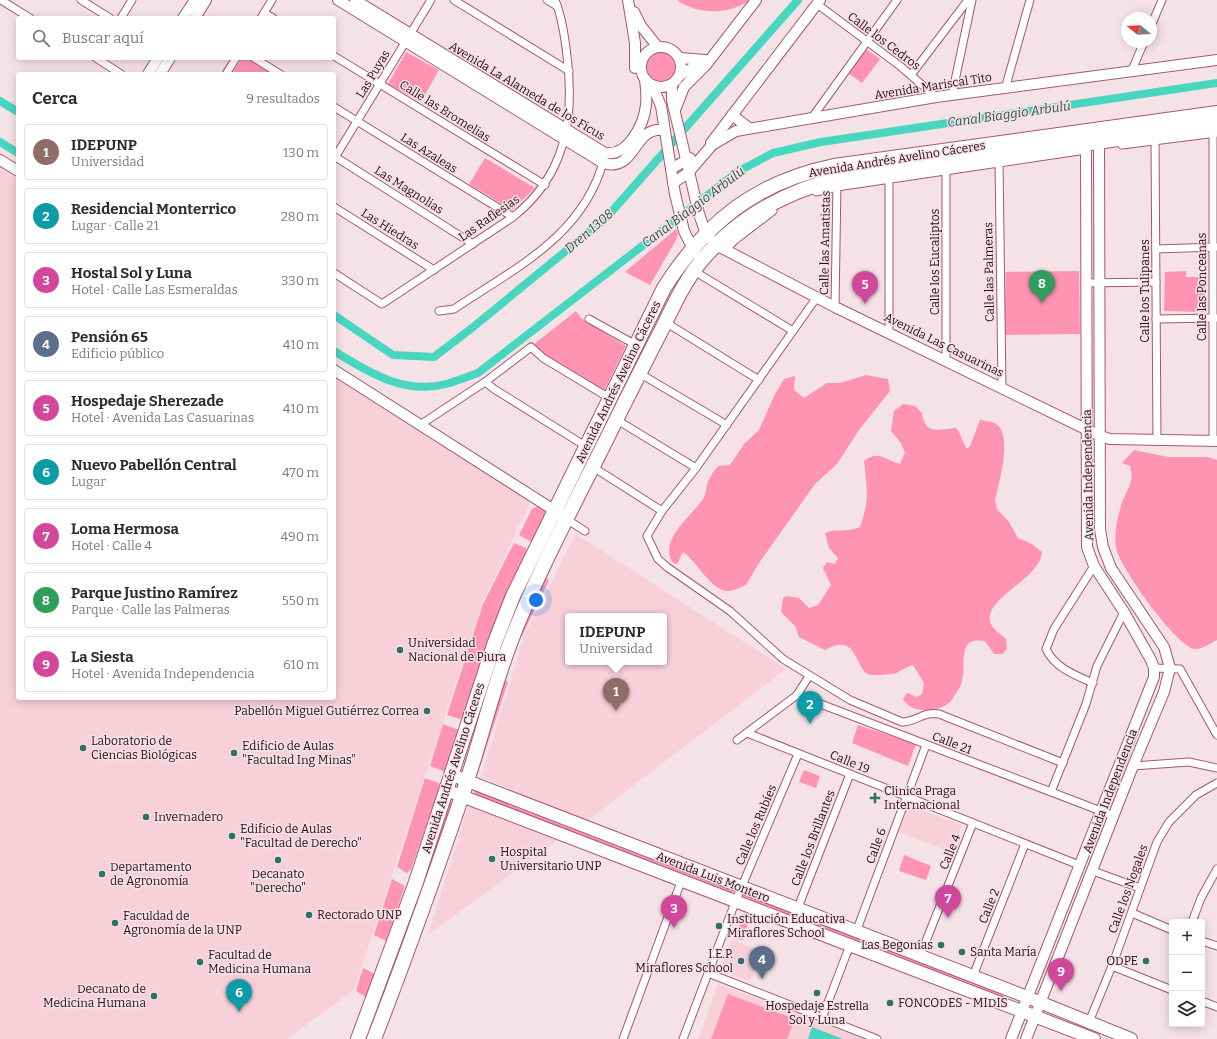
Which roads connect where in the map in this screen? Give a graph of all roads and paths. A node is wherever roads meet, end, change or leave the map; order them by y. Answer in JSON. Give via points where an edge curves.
{"nodes":[{"id":1,"x":1,"y":0,"type":"edge"},
{"id":2,"x":82,"y":0,"type":"edge"},
{"id":3,"x":132,"y":0,"type":"edge"},
{"id":4,"x":195,"y":0,"type":"edge"},
{"id":5,"x":206,"y":0,"type":"edge"},
{"id":6,"x":272,"y":0,"type":"edge"},
{"id":7,"x":338,"y":0,"type":"edge"},
{"id":8,"x":355,"y":0,"type":"edge"},
{"id":9,"x":432,"y":0,"type":"edge"},
{"id":10,"x":454,"y":0,"type":"edge"},
{"id":11,"x":547,"y":0,"type":"edge"},
{"id":12,"x":628,"y":0,"type":"edge"},
{"id":13,"x":756,"y":0,"type":"edge"},
{"id":14,"x":897,"y":0,"type":"edge"},
{"id":15,"x":968,"y":0,"type":"edge"},
{"id":16,"x":972,"y":0,"type":"edge"},
{"id":17,"x":1030,"y":0,"type":"edge"},
{"id":18,"x":1162,"y":0,"type":"edge"},
{"id":19,"x":819,"y":2,"type":"edge"},
{"id":20,"x":556,"y":3,"type":"edge"},
{"id":21,"x":1157,"y":12,"type":"edge"},
{"id":22,"x":263,"y":15,"type":"edge"},
{"id":23,"x":27,"y":16,"type":"edge"},
{"id":24,"x":107,"y":16,"type":"edge"},
{"id":25,"x":122,"y":16,"type":"edge"},
{"id":26,"x":184,"y":16,"type":"edge"},
{"id":27,"x":195,"y":16,"type":"edge"},
{"id":28,"x":641,"y":26,"type":"junction"},
{"id":29,"x":408,"y":38,"type":"junction"},
{"id":30,"x":866,"y":41,"type":"junction"},
{"id":31,"x":657,"y":46,"type":"junction"},
{"id":32,"x":1141,"y":48,"type":"edge"},
{"id":33,"x":644,"y":54,"type":"junction"},
{"id":34,"x":336,"y":57,"type":"edge"},
{"id":35,"x":680,"y":58,"type":"junction"},
{"id":36,"x":708,"y":58,"type":"junction"},
{"id":37,"x":100,"y":60,"type":"edge"},
{"id":38,"x":157,"y":60,"type":"edge"},
{"id":39,"x":169,"y":60,"type":"edge"},
{"id":40,"x":235,"y":60,"type":"edge"},
{"id":41,"x":257,"y":60,"type":"edge"},
{"id":42,"x":1217,"y":60,"type":"edge"},
{"id":43,"x":569,"y":70,"type":"junction"},
{"id":44,"x":1132,"y":70,"type":"junction"},
{"id":45,"x":119,"y":72,"type":"edge"},
{"id":46,"x":149,"y":72,"type":"edge"},
{"id":47,"x":161,"y":72,"type":"edge"},
{"id":48,"x":227,"y":72,"type":"edge"},
{"id":49,"x":277,"y":72,"type":"edge"},
{"id":50,"x":911,"y":75,"type":"junction"},
{"id":51,"x":675,"y":80,"type":"junction"},
{"id":52,"x":648,"y":82,"type":"junction"},
{"id":53,"x":380,"y":84,"type":"junction"},
{"id":54,"x":1005,"y":89,"type":"junction"},
{"id":55,"x":952,"y":95,"type":"junction"},
{"id":56,"x":646,"y":96,"type":"junction"},
{"id":57,"x":936,"y":98,"type":"junction"},
{"id":58,"x":336,"y":108,"type":"edge"},
{"id":59,"x":675,"y":112,"type":"junction"},
{"id":60,"x":1217,"y":114,"type":"edge"},
{"id":61,"x":732,"y":115,"type":"junction"},
{"id":62,"x":811,"y":118,"type":"junction"},
{"id":63,"x":357,"y":122,"type":"junction"},
{"id":64,"x":749,"y":128,"type":"junction"},
{"id":65,"x":1216,"y":130,"type":"edge"},
{"id":66,"x":664,"y":132,"type":"junction"},
{"id":67,"x":565,"y":134,"type":"junction"},
{"id":68,"x":1092,"y":140,"type":"junction"},
{"id":69,"x":1156,"y":141,"type":"junction"},
{"id":70,"x":336,"y":155,"type":"edge"},
{"id":71,"x":684,"y":155,"type":"junction"},
{"id":72,"x":336,"y":158,"type":"edge"},
{"id":73,"x":604,"y":158,"type":"junction"},
{"id":74,"x":0,"y":160,"type":"edge"},
{"id":75,"x":999,"y":160,"type":"junction"},
{"id":76,"x":671,"y":167,"type":"junction"},
{"id":77,"x":946,"y":168,"type":"junction"},
{"id":78,"x":16,"y":170,"type":"edge"},
{"id":79,"x":688,"y":173,"type":"junction"},
{"id":80,"x":889,"y":176,"type":"junction"},
{"id":81,"x":820,"y":181,"type":"junction"},
{"id":82,"x":674,"y":183,"type":"junction"},
{"id":83,"x":837,"y":183,"type":"junction"},
{"id":84,"x":545,"y":185,"type":"junction"},
{"id":85,"x":336,"y":208,"type":"edge"},
{"id":86,"x":512,"y":217,"type":"junction"},
{"id":87,"x":706,"y":234,"type":"junction"},
{"id":88,"x":473,"y":244,"type":"junction"},
{"id":89,"x":721,"y":247,"type":"junction"},
{"id":90,"x":1215,"y":247,"type":"edge"},
{"id":91,"x":692,"y":249,"type":"junction"},
{"id":92,"x":1156,"y":249,"type":"junction"},
{"id":93,"x":698,"y":266,"type":"junction"},
{"id":94,"x":434,"y":270,"type":"junction"},
{"id":95,"x":336,"y":274,"type":"edge"},
{"id":96,"x":1156,"y":282,"type":"junction"},
{"id":97,"x":1086,"y":283,"type":"junction"},
{"id":98,"x":1100,"y":283,"type":"junction"},
{"id":99,"x":817,"y":298,"type":"junction"},
{"id":100,"x":835,"y":307,"type":"junction"},
{"id":101,"x":439,"y":311,"type":"dead end"},
{"id":102,"x":1156,"y":318,"type":"junction"},
{"id":103,"x":1215,"y":318,"type":"edge"},
{"id":104,"x":589,"y":319,"type":"dead end"},
{"id":105,"x":665,"y":322,"type":"junction"},
{"id":106,"x":793,"y":331,"type":"junction"},
{"id":107,"x":889,"y":333,"type":"junction"},
{"id":108,"x":636,"y":344,"type":"junction"},
{"id":109,"x":946,"y":361,"type":"junction"},
{"id":110,"x":336,"y":371,"type":"edge"},
{"id":111,"x":639,"y":373,"type":"junction"},
{"id":112,"x":759,"y":380,"type":"junction"},
{"id":113,"x":485,"y":382,"type":"junction"},
{"id":114,"x":1002,"y":388,"type":"junction"},
{"id":115,"x":611,"y":399,"type":"junction"},
{"id":116,"x":617,"y":420,"type":"junction"},
{"id":117,"x":727,"y":424,"type":"junction"},
{"id":118,"x":420,"y":425,"type":"junction"},
{"id":119,"x":1086,"y":429,"type":"junction"},
{"id":120,"x":1100,"y":436,"type":"junction"},
{"id":121,"x":1157,"y":440,"type":"junction"},
{"id":122,"x":1215,"y":441,"type":"edge"},
{"id":123,"x":587,"y":447,"type":"junction"},
{"id":124,"x":593,"y":467,"type":"junction"},
{"id":125,"x":696,"y":468,"type":"junction"},
{"id":126,"x":662,"y":511,"type":"junction"},
{"id":127,"x":561,"y":515,"type":"junction"},
{"id":128,"x":585,"y":531,"type":"dead end"},
{"id":129,"x":1094,"y":566,"type":"junction"},
{"id":130,"x":1124,"y":612,"type":"junction"},
{"id":131,"x":1154,"y":668,"type":"junction"},
{"id":132,"x":1170,"y":668,"type":"junction"},
{"id":133,"x":809,"y":676,"type":"junction"},
{"id":134,"x":1094,"y":683,"type":"junction"},
{"id":135,"x":797,"y":695,"type":"junction"},
{"id":136,"x":747,"y":733,"type":"junction"},
{"id":137,"x":1217,"y":735,"type":"edge"},
{"id":138,"x":737,"y":740,"type":"dead end"},
{"id":139,"x":926,"y":745,"type":"junction"},
{"id":140,"x":798,"y":754,"type":"junction"},
{"id":141,"x":1063,"y":763,"type":"junction"},
{"id":142,"x":1133,"y":766,"type":"junction"},
{"id":143,"x":1217,"y":768,"type":"edge"},
{"id":144,"x":850,"y":774,"type":"junction"},
{"id":145,"x":452,"y":775,"type":"junction"},
{"id":146,"x":467,"y":780,"type":"junction"},
{"id":147,"x":1217,"y":783,"type":"edge"},
{"id":148,"x":446,"y":790,"type":"junction"},
{"id":149,"x":1051,"y":792,"type":"junction"},
{"id":150,"x":462,"y":795,"type":"junction"},
{"id":151,"x":907,"y":797,"type":"junction"},
{"id":152,"x":1100,"y":811,"type":"junction"},
{"id":153,"x":1114,"y":816,"type":"junction"},
{"id":154,"x":973,"y":823,"type":"junction"},
{"id":155,"x":1026,"y":844,"type":"junction"},
{"id":156,"x":1079,"y":866,"type":"junction"},
{"id":157,"x":1217,"y":869,"type":"edge"},
{"id":158,"x":1093,"y":871,"type":"junction"},
{"id":159,"x":682,"y":879,"type":"junction"},
{"id":160,"x":741,"y":888,"type":"junction"},
{"id":161,"x":1140,"y":888,"type":"junction"},
{"id":162,"x":736,"y":900,"type":"junction"},
{"id":163,"x":797,"y":910,"type":"junction"},
{"id":164,"x":1132,"y":913,"type":"junction"},
{"id":165,"x":1193,"y":919,"type":"edge"},
{"id":166,"x":1169,"y":929,"type":"edge"},
{"id":167,"x":856,"y":932,"type":"junction"},
{"id":168,"x":1205,"y":942,"type":"edge"},
{"id":169,"x":850,"y":945,"type":"junction"},
{"id":170,"x":1217,"y":946,"type":"edge"},
{"id":171,"x":920,"y":956,"type":"junction"},
{"id":172,"x":1112,"y":966,"type":"junction"},
{"id":173,"x":708,"y":973,"type":"junction"},
{"id":174,"x":973,"y":976,"type":"junction"},
{"id":175,"x":1169,"y":989,"type":"edge"},
{"id":176,"x":1026,"y":997,"type":"junction"},
{"id":177,"x":1040,"y":1002,"type":"junction"},
{"id":178,"x":1205,"y":1002,"type":"edge"},
{"id":179,"x":1217,"y":1007,"type":"edge"},
{"id":180,"x":1021,"y":1011,"type":"junction"},
{"id":181,"x":1035,"y":1016,"type":"junction"},
{"id":182,"x":822,"y":1018,"type":"junction"},
{"id":183,"x":1088,"y":1022,"type":"junction"},
{"id":184,"x":358,"y":1039,"type":"edge"},
{"id":185,"x":374,"y":1039,"type":"edge"},
{"id":186,"x":623,"y":1039,"type":"edge"},
{"id":187,"x":683,"y":1039,"type":"edge"},
{"id":188,"x":877,"y":1039,"type":"edge"},
{"id":189,"x":1011,"y":1039,"type":"edge"},
{"id":190,"x":1026,"y":1039,"type":"edge"},
{"id":191,"x":1094,"y":1039,"type":"edge"},
{"id":192,"x":1131,"y":1039,"type":"edge"}],
"edges":[{"from":1,"to":23,"type":"street"},
{"from":2,"to":24,"type":"street"},
{"from":3,"to":25,"type":"street"},
{"from":4,"to":26,"type":"street"},
{"from":5,"to":27,"type":"street"},
{"from":6,"to":22,"type":"street"},
{"from":7,"to":29,"type":"street","name":"Avenida La Alameda de los Ficus"},
{"from":8,"to":29,"type":"street","name":"Avenida La Alameda de los Ficus"},
{"from":9,"to":29,"type":"street","name":"Las Puyas"},
{"from":10,"to":43,"type":"street"},
{"from":11,"to":20,"type":"street"},
{"from":12,"to":28,"type":"street"},
{"from":12,"to":56,"type":"street","via":[[635,43],[635,68]]},
{"from":13,"to":36,"type":"street"},
{"from":14,"to":30,"type":"street"},
{"from":15,"to":50,"type":"street"},
{"from":16,"to":55,"type":"street"},
{"from":17,"to":54,"type":"street"},
{"from":18,"to":21,"type":"street"},
{"from":19,"to":30,"type":"street","name":"Calle los Cedros"},
{"from":19,"to":61,"type":"street"},
{"from":20,"to":43,"type":"street","name":"Las Raflesias"},
{"from":28,"to":31,"type":"street"},
{"from":28,"to":33,"type":"street"},
{"from":29,"to":53,"type":"street","name":"Las Puyas"},
{"from":29,"to":67,"type":"street","name":"Avenida La Alameda de los Ficus"},
{"from":30,"to":50,"type":"street","name":"Calle los Cedros"},
{"from":30,"to":62,"type":"street"},
{"from":31,"to":33,"type":"street"},
{"from":31,"to":35,"type":"street","via":[[670,48]]},
{"from":32,"to":44,"type":"street"},
{"from":33,"to":52,"type":"street","via":[[640,67]]},
{"from":34,"to":53,"type":"street","name":"Calle las Bromelias"},
{"from":35,"to":36,"type":"street"},
{"from":35,"to":51,"type":"street","via":[[681,67]]},
{"from":36,"to":51,"type":"street"},
{"from":36,"to":59,"type":"street","via":[[706,65],[684,87]]},
{"from":37,"to":45,"type":"street"},
{"from":38,"to":46,"type":"street"},
{"from":39,"to":47,"type":"street"},
{"from":40,"to":48,"type":"street"},
{"from":41,"to":49,"type":"street"},
{"from":42,"to":44,"type":"street","name":"Avenida Mariscal Tito"},
{"from":43,"to":67,"type":"street","name":"Las Raflesias","via":[[570,94]]},
{"from":44,"to":54,"type":"street","name":"Avenida Mariscal Tito"},
{"from":50,"to":57,"type":"street","name":"Calle los Cedros"},
{"from":51,"to":52,"type":"street","via":[[662,87]]},
{"from":51,"to":59,"type":"street","name":"Avenida Las Casuarinas","via":[[672,100]]},
{"from":52,"to":56,"type":"street","name":"Avenida La Alameda de los Ficus"},
{"from":52,"to":66,"type":"street","via":[[661,106]]},
{"from":53,"to":63,"type":"street","name":"Las Puyas"},
{"from":53,"to":84,"type":"street","name":"Calle las Bromelias"},
{"from":54,"to":55,"type":"street","name":"Avenida Mariscal Tito"},
{"from":55,"to":57,"type":"street","name":"Avenida Mariscal Tito"},
{"from":56,"to":73,"type":"street","name":"Avenida La Alameda de los Ficus","via":[[644,116],[636,133],[625,146]]},
{"from":57,"to":62,"type":"street","name":"Avenida Mariscal Tito"},
{"from":58,"to":63,"type":"street","name":"Las Azaleas"},
{"from":59,"to":71,"type":"street","name":"Avenida Las Casuarinas"},
{"from":60,"to":68,"type":"highway","name":"Avenida Andrés Avelino Cáceres"},
{"from":61,"to":64,"type":"street"},
{"from":61,"to":71,"type":"street","via":[[711,143],[695,156]]},
{"from":62,"to":64,"type":"street","name":"Avenida Mariscal Tito"},
{"from":63,"to":70,"type":"street","name":"Las Puyas"},
{"from":63,"to":86,"type":"street","name":"Las Azaleas"},
{"from":64,"to":79,"type":"street","name":"Avenida Mariscal Tito","via":[[720,139]]},
{"from":65,"to":68,"type":"highway","name":"Avenida Andrés Avelino Cáceres"},
{"from":65,"to":69,"type":"street","name":"Avenida Andrés Avelino Cáceres"},
{"from":65,"to":90,"type":"street","name":"Calle las Ponceanas"},
{"from":66,"to":73,"type":"street","name":"Avenida La Alameda de los Ficus","via":[[656,129],[646,133],[622,162],[610,165]]},
{"from":66,"to":76,"type":"street"},
{"from":67,"to":73,"type":"street","name":"Avenida La Alameda de los Ficus"},
{"from":67,"to":84,"type":"street","name":"Las Raflesias"},
{"from":68,"to":69,"type":"street","name":"Avenida Andrés Avelino Cáceres"},
{"from":68,"to":75,"type":"highway","name":"Avenida Andrés Avelino Cáceres"},
{"from":68,"to":81,"type":"highway","name":"Avenida Andrés Avelino Cáceres"},
{"from":68,"to":97,"type":"street","name":"Avenida Independencia"},
{"from":68,"to":98,"type":"street","name":"Avenida Independencia"},
{"from":69,"to":92,"type":"street","name":"Calle los Tulipanes"},
{"from":71,"to":76,"type":"street"},
{"from":71,"to":79,"type":"street","name":"Avenida Las Casuarinas"},
{"from":72,"to":88,"type":"street","name":"Las Magnolias"},
{"from":73,"to":101,"type":"street","via":[[589,197],[557,238],[454,309]]},
{"from":74,"to":78,"type":"street"},
{"from":75,"to":77,"type":"highway","name":"Avenida Andrés Avelino Cáceres"},
{"from":75,"to":114,"type":"street","name":"Calle las Palmeras"},
{"from":76,"to":82,"type":"street"},
{"from":77,"to":80,"type":"highway","name":"Avenida Andrés Avelino Cáceres"},
{"from":77,"to":109,"type":"street","name":"Calle los Eucaliptos"},
{"from":79,"to":82,"type":"street","name":"Avenida Mariscal Tito"},
{"from":79,"to":87,"type":"street","name":"Avenida Las Casuarinas"},
{"from":80,"to":83,"type":"highway","name":"Avenida Andrés Avelino Cáceres"},
{"from":80,"to":107,"type":"street"},
{"from":81,"to":83,"type":"highway","name":"Avenida Andrés Avelino Cáceres"},
{"from":81,"to":87,"type":"highway","name":"Avenida Andrés Avelino Cáceres","via":[[778,182],[756,194]]},
{"from":81,"to":89,"type":"highway","name":"Avenida Andrés Avelino Cáceres","via":[[764,207],[742,223]]},
{"from":82,"to":91,"type":"street","via":[[684,231]]},
{"from":83,"to":100,"type":"street","name":"Calle las Amatistas"},
{"from":84,"to":86,"type":"street","name":"Las Raflesias","via":[[528,205]]},
{"from":85,"to":94,"type":"street","name":"Las Hiedras"},
{"from":86,"to":88,"type":"street","name":"Las Raflesias"},
{"from":87,"to":89,"type":"street","name":"Avenida Las Casuarinas"},
{"from":87,"to":91,"type":"highway","name":"Avenida Andrés Avelino Cáceres"},
{"from":88,"to":94,"type":"street","name":"Las Raflesias"},
{"from":89,"to":93,"type":"highway","name":"Avenida Andrés Avelino Cáceres"},
{"from":89,"to":99,"type":"street","name":"Avenida Las Casuarinas"},
{"from":90,"to":92,"type":"street"},
{"from":90,"to":103,"type":"street","name":"Calle las Ponceanas"},
{"from":91,"to":93,"type":"street"},
{"from":91,"to":108,"type":"highway","name":"Avenida Andrés Avelino Cáceres","via":[[664,288]]},
{"from":92,"to":96,"type":"street","name":"Calle los Tulipanes"},
{"from":93,"to":105,"type":"highway","name":"Avenida Andrés Avelino Cáceres"},
{"from":93,"to":106,"type":"street"},
{"from":94,"to":95,"type":"street","name":"Las Raflesias","via":[[382,304]]},
{"from":96,"to":98,"type":"street"},
{"from":96,"to":102,"type":"street","name":"Calle los Tulipanes"},
{"from":97,"to":98,"type":"street"},
{"from":97,"to":119,"type":"street","name":"Avenida Independencia"},
{"from":98,"to":120,"type":"street","name":"Avenida Independencia"},
{"from":99,"to":100,"type":"street","name":"Avenida Las Casuarinas"},
{"from":99,"to":106,"type":"street"},
{"from":100,"to":107,"type":"street","name":"Avenida Las Casuarinas"},
{"from":102,"to":103,"type":"street"},
{"from":102,"to":121,"type":"street","name":"Calle los Tulipanes"},
{"from":103,"to":122,"type":"street","name":"Calle las Ponceanas"},
{"from":104,"to":108,"type":"street"},
{"from":105,"to":111,"type":"highway","name":"Avenida Andrés Avelino Cáceres"},
{"from":105,"to":112,"type":"street"},
{"from":106,"to":112,"type":"street"},
{"from":107,"to":109,"type":"street","name":"Avenida Las Casuarinas"},
{"from":108,"to":115,"type":"highway","name":"Avenida Andrés Avelino Cáceres"},
{"from":109,"to":114,"type":"street","name":"Avenida Las Casuarinas"},
{"from":110,"to":118,"type":"street"},
{"from":111,"to":116,"type":"highway","name":"Avenida Andrés Avelino Cáceres"},
{"from":111,"to":117,"type":"street"},
{"from":112,"to":117,"type":"street"},
{"from":113,"to":115,"type":"street","via":[[531,347],[543,358]]},
{"from":113,"to":118,"type":"street"},
{"from":113,"to":123,"type":"street"},
{"from":114,"to":119,"type":"street","name":"Avenida Las Casuarinas"},
{"from":115,"to":123,"type":"highway","name":"Avenida Andrés Avelino Cáceres"},
{"from":116,"to":124,"type":"highway","name":"Avenida Andrés Avelino Cáceres"},
{"from":116,"to":125,"type":"street"},
{"from":117,"to":125,"type":"street"},
{"from":118,"to":127,"type":"street"},
{"from":119,"to":120,"type":"street","name":"Avenida Las Casuarinas"},
{"from":119,"to":129,"type":"street","name":"Avenida Independencia","via":[[1086,528]]},
{"from":120,"to":121,"type":"street","name":"Avenida Las Casuarinas","via":[[1110,439]]},
{"from":120,"to":132,"type":"street","name":"Avenida Independencia","via":[[1100,529],[1103,547],[1111,568],[1164,647]]},
{"from":121,"to":122,"type":"street","name":"Avenida Las Casuarinas"},
{"from":123,"to":127,"type":"highway","name":"Avenida Andrés Avelino Cáceres"},
{"from":124,"to":126,"type":"street"},
{"from":124,"to":127,"type":"highway","name":"Avenida Andrés Avelino Cáceres"},
{"from":125,"to":126,"type":"street"},
{"from":126,"to":133,"type":"street","via":[[647,536],[658,558],[667,568],[730,611],[783,659]]},
{"from":127,"to":128,"type":"street"},
{"from":127,"to":145,"type":"highway","name":"Avenida Andrés Avelino Cáceres","via":[[513,596],[495,642]]},
{"from":127,"to":146,"type":"highway","name":"Avenida Andrés Avelino Cáceres","via":[[509,647]]},
{"from":129,"to":130,"type":"street","name":"Avenida Independencia"},
{"from":129,"to":134,"type":"street","via":[[1054,628],[1046,649],[1066,670]]},
{"from":130,"to":131,"type":"street","name":"Avenida Independencia"},
{"from":130,"to":134,"type":"street","via":[[1097,666]]},
{"from":131,"to":132,"type":"street"},
{"from":131,"to":152,"type":"street","name":"Avenida Independencia","via":[[1150,689]]},
{"from":132,"to":137,"type":"street","via":[[1180,669]]},
{"from":132,"to":142,"type":"street","name":"Avenida Independencia","via":[[1164,692]]},
{"from":133,"to":135,"type":"street"},
{"from":133,"to":141,"type":"street","via":[[850,700],[899,721],[910,722],[928,713],[939,714]]},
{"from":134,"to":141,"type":"street"},
{"from":135,"to":136,"type":"street"},
{"from":135,"to":139,"type":"street","name":"Calle 21"},
{"from":136,"to":138,"type":"street"},
{"from":136,"to":140,"type":"street","name":"Calle 19"},
{"from":139,"to":149,"type":"street","name":"Calle 21"},
{"from":139,"to":151,"type":"street","name":"Calle 6"},
{"from":140,"to":144,"type":"street","name":"Calle 19"},
{"from":140,"to":160,"type":"street","name":"Calle los Rubíes"},
{"from":141,"to":149,"type":"street"},
{"from":142,"to":143,"type":"street","via":[[1189,762]]},
{"from":142,"to":153,"type":"street","name":"Avenida Independencia"},
{"from":144,"to":151,"type":"street","name":"Calle 19"},
{"from":144,"to":163,"type":"street","name":"Calle los Brillantes"},
{"from":145,"to":146,"type":"main road","name":"Avenida Luis Montero"},
{"from":145,"to":148,"type":"highway","name":"Avenida Andrés Avelino Cáceres"},
{"from":146,"to":150,"type":"highway","name":"Avenida Andrés Avelino Cáceres"},
{"from":146,"to":160,"type":"main road","name":"Avenida Luis Montero"},
{"from":147,"to":161,"type":"street","name":"Calle los Nogales","via":[[1196,796],[1169,822],[1157,842]]},
{"from":148,"to":150,"type":"main road","name":"Avenida Luis Montero"},
{"from":148,"to":184,"type":"highway","name":"Avenida Andrés Avelino Cáceres"},
{"from":149,"to":152,"type":"street","name":"Calle 21"},
{"from":150,"to":159,"type":"main road","name":"Avenida Luis Montero"},
{"from":150,"to":185,"type":"highway","name":"Avenida Andrés Avelino Cáceres"},
{"from":151,"to":154,"type":"street","name":"Calle 19"},
{"from":151,"to":167,"type":"street","name":"Calle 6"},
{"from":152,"to":153,"type":"street","name":"Calle 21"},
{"from":152,"to":156,"type":"street","name":"Avenida Independencia"},
{"from":153,"to":158,"type":"street","name":"Avenida Independencia"},
{"from":154,"to":155,"type":"street","name":"Calle 19"},
{"from":154,"to":171,"type":"street","name":"Calle 4"},
{"from":155,"to":156,"type":"street","name":"Calle 19"},
{"from":155,"to":174,"type":"street","name":"Calle 2"},
{"from":156,"to":176,"type":"street","name":"Avenida Independencia"},
{"from":157,"to":165,"type":"street"},
{"from":158,"to":161,"type":"street"},
{"from":158,"to":177,"type":"street","name":"Avenida Independencia"},
{"from":159,"to":162,"type":"main road","name":"Avenida Luis Montero"},
{"from":159,"to":186,"type":"street"},
{"from":160,"to":162,"type":"street","name":"Calle los Rubíes"},
{"from":160,"to":163,"type":"main road","name":"Avenida Luis Montero"},
{"from":161,"to":164,"type":"street","name":"Calle los Nogales"},
{"from":162,"to":169,"type":"main road","name":"Avenida Luis Montero"},
{"from":162,"to":173,"type":"street","name":"Calle los Rubíes"},
{"from":163,"to":167,"type":"main road","name":"Avenida Luis Montero"},
{"from":164,"to":166,"type":"street"},
{"from":164,"to":172,"type":"street","name":"Calle los Nogales"},
{"from":167,"to":171,"type":"main road","name":"Avenida Luis Montero"},
{"from":168,"to":170,"type":"street"},
{"from":169,"to":180,"type":"main road","name":"Avenida Luis Montero"},
{"from":169,"to":182,"type":"street"},
{"from":171,"to":174,"type":"main road","name":"Avenida Luis Montero"},
{"from":172,"to":175,"type":"street"},
{"from":172,"to":183,"type":"street","name":"Calle los Nogales"},
{"from":173,"to":182,"type":"street"},
{"from":173,"to":187,"type":"street","name":"Calle los Rubíes"},
{"from":174,"to":176,"type":"main road","name":"Avenida Luis Montero"},
{"from":176,"to":177,"type":"main road","name":"Avenida Luis Montero"},
{"from":176,"to":180,"type":"street","name":"Avenida Independencia"},
{"from":177,"to":181,"type":"street","name":"Avenida Independencia"},
{"from":177,"to":183,"type":"main road","name":"Avenida Luis Montero"},
{"from":178,"to":179,"type":"street"},
{"from":180,"to":181,"type":"main road","name":"Avenida Luis Montero"},
{"from":180,"to":189,"type":"street","name":"Avenida Independencia"},
{"from":181,"to":190,"type":"street","name":"Avenida Independencia"},
{"from":181,"to":191,"type":"main road","name":"Avenida Luis Montero"},
{"from":182,"to":188,"type":"street"},
{"from":183,"to":192,"type":"main road","name":"Avenida Luis Montero"}]}
